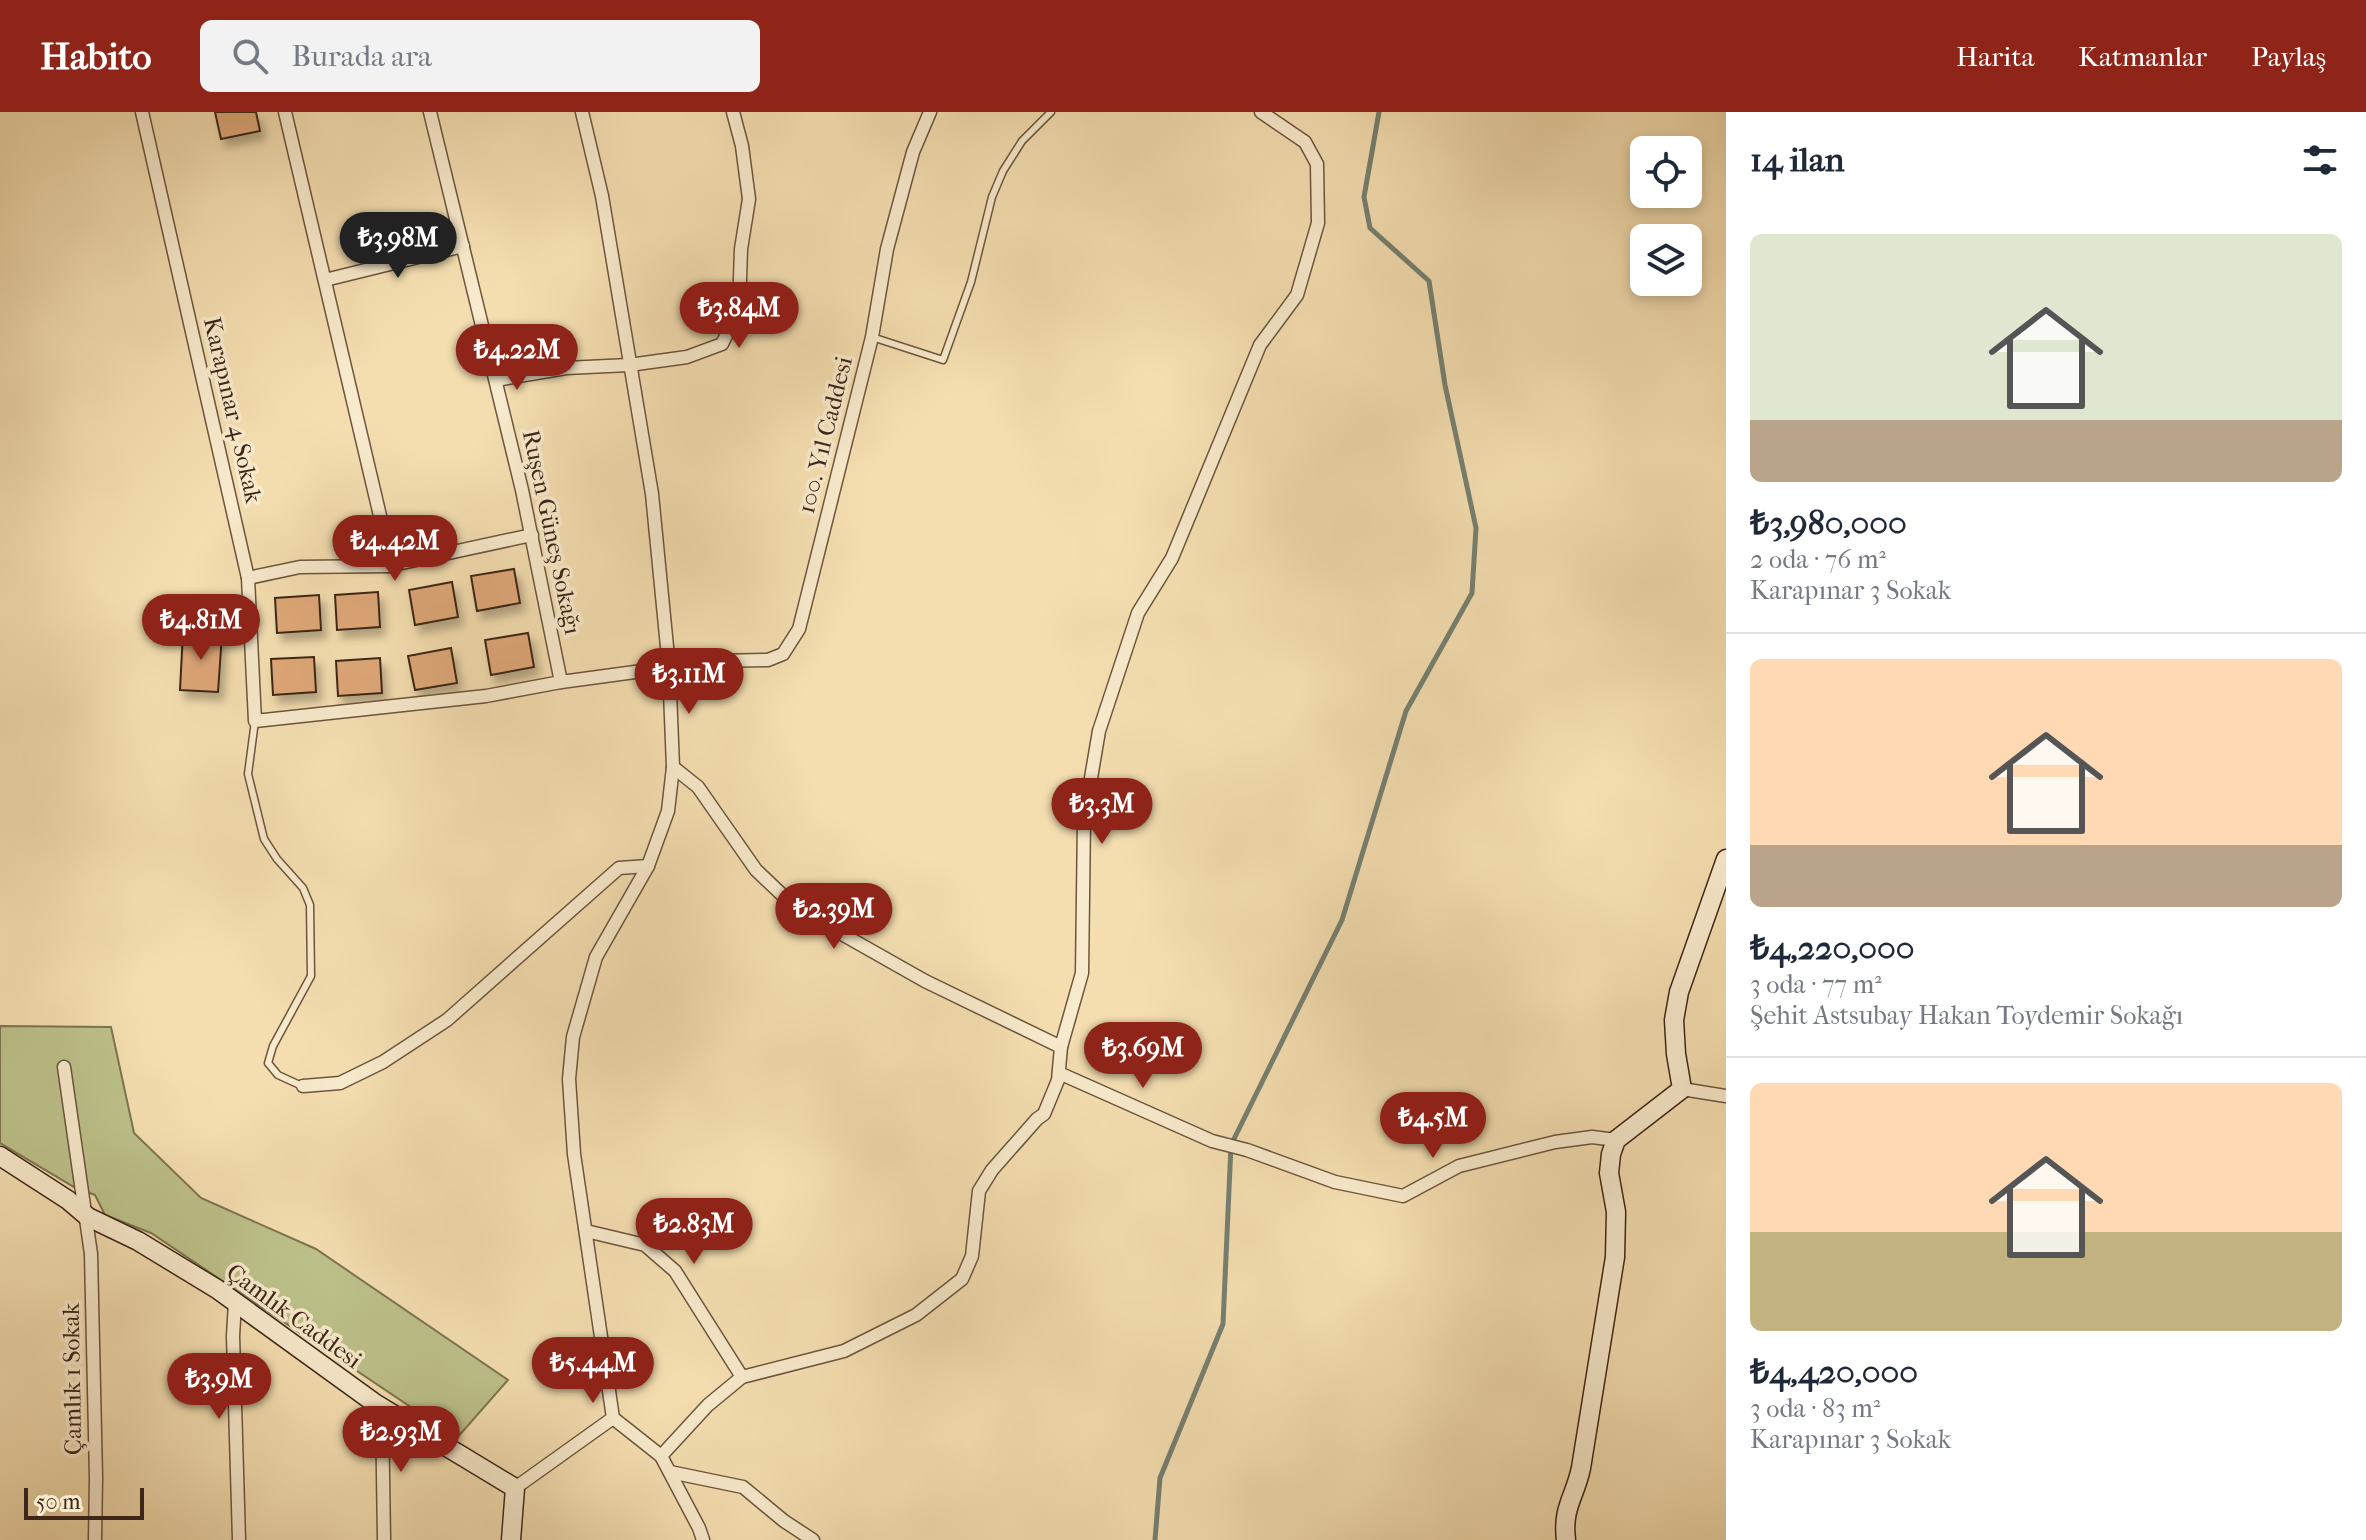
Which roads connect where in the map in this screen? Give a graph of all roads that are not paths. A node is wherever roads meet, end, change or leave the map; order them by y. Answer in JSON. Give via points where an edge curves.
{"nodes":[{"id":1,"x":142,"y":112,"type":"edge"},
{"id":2,"x":285,"y":112,"type":"edge"},
{"id":3,"x":430,"y":112,"type":"edge"},
{"id":4,"x":582,"y":112,"type":"edge"},
{"id":5,"x":733,"y":112,"type":"edge"},
{"id":6,"x":930,"y":112,"type":"edge"},
{"id":7,"x":1051,"y":112,"type":"edge"},
{"id":8,"x":1261,"y":112,"type":"edge"},
{"id":9,"x":463,"y":246,"type":"junction"},
{"id":10,"x":325,"y":280,"type":"junction"},
{"id":11,"x":872,"y":337,"type":"junction"},
{"id":12,"x":629,"y":365,"type":"junction"},
{"id":13,"x":496,"y":380,"type":"junction"},
{"id":14,"x":532,"y":535,"type":"junction"},
{"id":15,"x":388,"y":566,"type":"junction"},
{"id":16,"x":248,"y":578,"type":"junction"},
{"id":17,"x":669,"y":667,"type":"junction"},
{"id":18,"x":561,"y":682,"type":"junction"},
{"id":19,"x":255,"y":721,"type":"junction"},
{"id":20,"x":673,"y":767,"type":"junction"},
{"id":21,"x":1726,"y":859,"type":"edge"},
{"id":22,"x":648,"y":866,"type":"junction"},
{"id":23,"x":1061,"y":1047,"type":"junction"},
{"id":24,"x":64,"y":1067,"type":"dead end"},
{"id":25,"x":1059,"y":1073,"type":"junction"},
{"id":26,"x":303,"y":1086,"type":"joint"},
{"id":27,"x":1682,"y":1089,"type":"junction"},
{"id":28,"x":1726,"y":1096,"type":"edge"},
{"id":29,"x":1616,"y":1140,"type":"junction"},
{"id":30,"x":0,"y":1156,"type":"edge"},
{"id":31,"x":88,"y":1217,"type":"junction"},
{"id":32,"x":586,"y":1231,"type":"junction"},
{"id":33,"x":235,"y":1302,"type":"junction"},
{"id":34,"x":742,"y":1377,"type":"junction"},
{"id":35,"x":382,"y":1408,"type":"junction"},
{"id":36,"x":613,"y":1418,"type":"junction"},
{"id":37,"x":661,"y":1456,"type":"junction"},
{"id":38,"x":670,"y":1472,"type":"junction"},
{"id":39,"x":515,"y":1488,"type":"junction"},
{"id":40,"x":95,"y":1540,"type":"edge"},
{"id":41,"x":239,"y":1540,"type":"edge"},
{"id":42,"x":384,"y":1540,"type":"edge"},
{"id":43,"x":511,"y":1540,"type":"edge"},
{"id":44,"x":703,"y":1540,"type":"edge"},
{"id":45,"x":813,"y":1540,"type":"edge"},
{"id":46,"x":1566,"y":1540,"type":"edge"}],
"edges":[{"from":1,"to":16,"type":"street","name":"Karapınar 4 Sokak"},
{"from":2,"to":10,"type":"street"},
{"from":3,"to":9,"type":"street","name":"Ruşen Güneş Sokağı"},
{"from":4,"to":12,"type":"street","via":[[602,196]]},
{"from":5,"to":12,"type":"street","via":[[749,199],[739,309],[722,344],[687,357]]},
{"from":6,"to":11,"type":"street","name":"100. Yıl Caddesi","via":[[913,152],[887,249]]},
{"from":7,"to":11,"type":"lane","via":[[1022,141],[1003,171],[943,360]]},
{"from":8,"to":23,"type":"street","via":[[1305,142],[1317,164],[1318,223],[1297,295],[1260,345],[1172,558],[1138,613],[1099,731],[1084,819],[1082,973]]},
{"from":9,"to":10,"type":"street"},
{"from":9,"to":13,"type":"street","name":"Ruşen Güneş Sokağı"},
{"from":10,"to":15,"type":"street"},
{"from":11,"to":17,"type":"street","name":"100. Yıl Caddesi","via":[[799,629],[790,645],[768,660]]},
{"from":12,"to":13,"type":"street","via":[[566,368]]},
{"from":12,"to":17,"type":"street","via":[[652,494]]},
{"from":13,"to":14,"type":"street","name":"Ruşen Güneş Sokağı"},
{"from":14,"to":15,"type":"street"},
{"from":14,"to":18,"type":"street","name":"Ruşen Güneş Sokağı"},
{"from":15,"to":16,"type":"street","via":[[300,567]]},
{"from":16,"to":19,"type":"street","name":"Karapınar 4 Sokak"},
{"from":17,"to":18,"type":"street","name":"100. Yıl Caddesi"},
{"from":17,"to":20,"type":"street"},
{"from":18,"to":19,"type":"street","name":"100. Yıl Caddesi","via":[[486,696]]},
{"from":19,"to":26,"type":"lane","via":[[248,774],[264,839],[303,888],[311,918],[311,976],[268,1063],[278,1075]]},
{"from":20,"to":22,"type":"street","via":[[668,811]]},
{"from":20,"to":23,"type":"street","via":[[698,787],[756,870],[796,908],[925,981]]},
{"from":21,"to":27,"type":"street","via":[[1679,992],[1674,1020]]},
{"from":22,"to":26,"type":"street","via":[[619,868],[447,1020],[383,1062],[340,1083]]},
{"from":22,"to":32,"type":"street","via":[[596,957],[573,1037],[569,1079],[574,1154]]},
{"from":23,"to":25,"type":"street"},
{"from":24,"to":31,"type":"street","name":"Çamlık 1 Sokak"},
{"from":25,"to":29,"type":"street","via":[[1212,1141],[1335,1182],[1403,1196],[1459,1166],[1555,1142]]},
{"from":25,"to":34,"type":"street","via":[[1044,1114],[979,1191],[972,1256],[962,1279],[916,1315],[844,1351]]},
{"from":27,"to":28,"type":"street"},
{"from":27,"to":29,"type":"street"},
{"from":29,"to":46,"type":"street","via":[[1609,1173],[1616,1212],[1615,1257],[1581,1468],[1568,1501]]},
{"from":30,"to":31,"type":"street","name":"Çamlık Caddesi"},
{"from":31,"to":33,"type":"street","name":"Çamlık Caddesi","via":[[138,1241]]},
{"from":31,"to":40,"type":"street","name":"Çamlık 1 Sokak"},
{"from":32,"to":34,"type":"street","via":[[645,1245],[675,1271]]},
{"from":32,"to":36,"type":"street"},
{"from":33,"to":35,"type":"street","name":"Çamlık Caddesi"},
{"from":33,"to":41,"type":"street"},
{"from":34,"to":37,"type":"street"},
{"from":35,"to":39,"type":"street","name":"Çamlık Caddesi"},
{"from":35,"to":42,"type":"street"},
{"from":36,"to":37,"type":"street"},
{"from":36,"to":39,"type":"street"},
{"from":37,"to":38,"type":"street"},
{"from":38,"to":44,"type":"street"},
{"from":38,"to":45,"type":"street","via":[[743,1487]]},
{"from":39,"to":43,"type":"street"}]}
